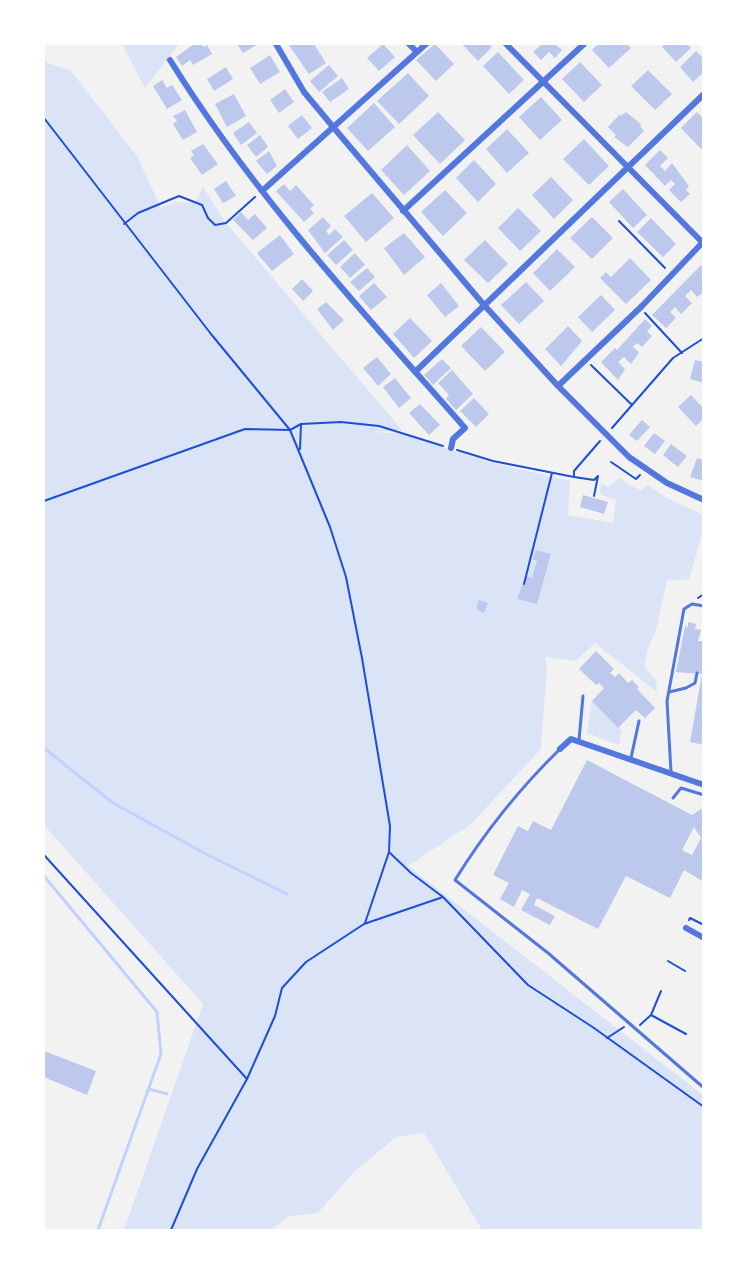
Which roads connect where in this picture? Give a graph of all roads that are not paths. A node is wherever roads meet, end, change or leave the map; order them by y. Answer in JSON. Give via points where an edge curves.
{"nodes":[{"id":1,"x":276,"y":44,"type":"edge"},
{"id":2,"x":409,"y":44,"type":"edge"},
{"id":3,"x":426,"y":44,"type":"edge"},
{"id":4,"x":506,"y":44,"type":"edge"},
{"id":5,"x":584,"y":44,"type":"edge"},
{"id":6,"x":417,"y":52,"type":"junction"},
{"id":7,"x":170,"y":60,"type":"dead end"},
{"id":8,"x":543,"y":80,"type":"junction"},
{"id":9,"x":704,"y":94,"type":"edge"},
{"id":10,"x":334,"y":128,"type":"junction"},
{"id":11,"x":627,"y":167,"type":"junction"},
{"id":12,"x":261,"y":191,"type":"junction"},
{"id":13,"x":404,"y":211,"type":"junction"},
{"id":14,"x":703,"y":242,"type":"edge"},
{"id":15,"x":484,"y":306,"type":"junction"},
{"id":16,"x":415,"y":372,"type":"junction"},
{"id":17,"x":558,"y":386,"type":"junction"},
{"id":18,"x":451,"y":448,"type":"road end"},
{"id":19,"x":704,"y":500,"type":"edge"},
{"id":20,"x":704,"y":606,"type":"edge"},
{"id":21,"x":697,"y":674,"type":"dead end"},
{"id":22,"x":668,"y":693,"type":"junction"},
{"id":23,"x":583,"y":696,"type":"dead end"},
{"id":24,"x":639,"y":721,"type":"dead end"},
{"id":25,"x":579,"y":742,"type":"junction"},
{"id":26,"x":560,"y":749,"type":"joint"},
{"id":27,"x":630,"y":760,"type":"junction"},
{"id":28,"x":671,"y":774,"type":"junction"},
{"id":29,"x":704,"y":785,"type":"edge"},
{"id":30,"x":704,"y":795,"type":"edge"},
{"id":31,"x":674,"y":798,"type":"dead end"},
{"id":32,"x":686,"y":928,"type":"dead end"},
{"id":33,"x":704,"y":938,"type":"edge"},
{"id":34,"x":704,"y":1088,"type":"edge"}],
"edges":[{"from":1,"to":10,"type":"street","via":[[304,92]]},
{"from":2,"to":6,"type":"street"},
{"from":3,"to":6,"type":"street"},
{"from":4,"to":8,"type":"street"},
{"from":5,"to":8,"type":"street"},
{"from":6,"to":10,"type":"street"},
{"from":7,"to":12,"type":"street","via":[[205,116]]},
{"from":8,"to":11,"type":"street"},
{"from":8,"to":13,"type":"street"},
{"from":9,"to":11,"type":"street"},
{"from":10,"to":12,"type":"street"},
{"from":10,"to":13,"type":"street"},
{"from":11,"to":14,"type":"street"},
{"from":11,"to":15,"type":"street"},
{"from":12,"to":16,"type":"street"},
{"from":13,"to":15,"type":"street"},
{"from":14,"to":17,"type":"street"},
{"from":15,"to":16,"type":"street"},
{"from":15,"to":17,"type":"street"},
{"from":16,"to":18,"type":"street","via":[[465,428]]},
{"from":17,"to":19,"type":"street","via":[[605,435],[645,468]]},
{"from":20,"to":22,"type":"lane","via":[[692,604],[684,609]]},
{"from":21,"to":22,"type":"lane","via":[[695,683]]},
{"from":22,"to":28,"type":"lane"},
{"from":23,"to":25,"type":"lane"},
{"from":24,"to":27,"type":"lane"},
{"from":25,"to":26,"type":"street","via":[[571,739]]},
{"from":25,"to":27,"type":"street"},
{"from":26,"to":34,"type":"lane","via":[[485,832],[455,880],[548,953]]},
{"from":27,"to":28,"type":"street"},
{"from":28,"to":29,"type":"street"},
{"from":30,"to":31,"type":"lane","via":[[681,788]]},
{"from":32,"to":33,"type":"street"}]}
